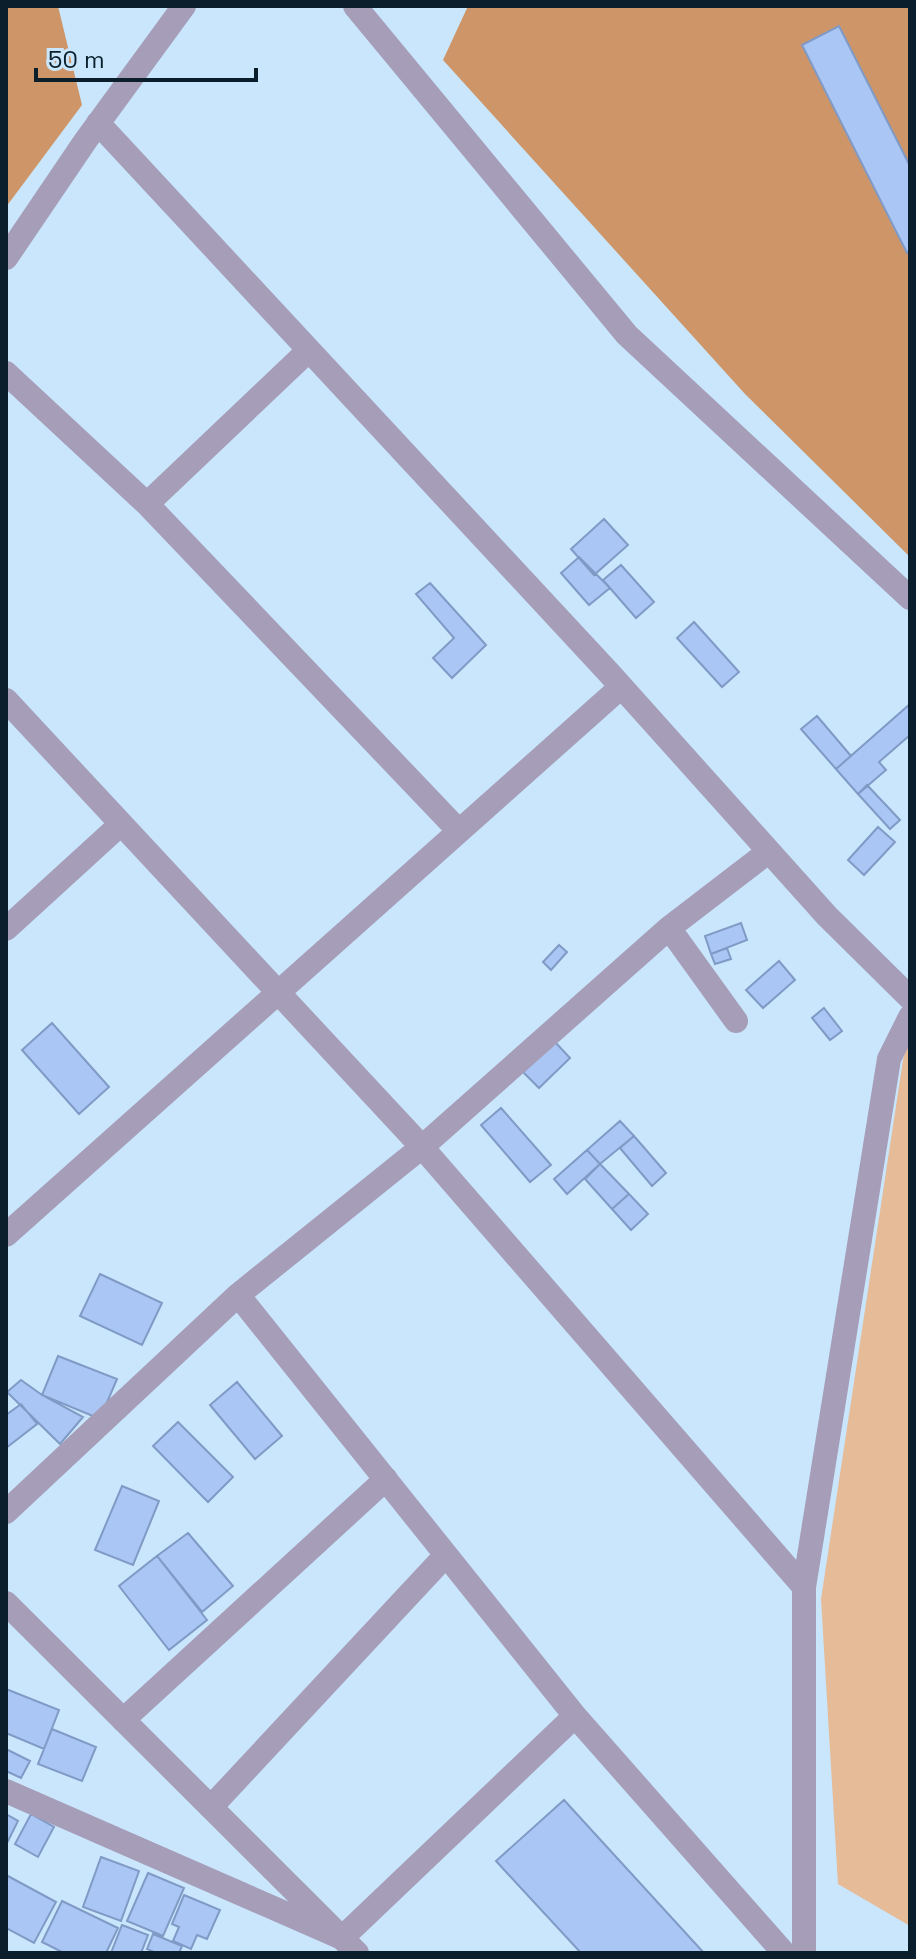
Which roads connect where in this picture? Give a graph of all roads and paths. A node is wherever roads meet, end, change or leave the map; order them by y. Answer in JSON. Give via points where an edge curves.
{"nodes":[{"id":1,"x":184,"y":6,"type":"edge"},
{"id":2,"x":355,"y":6,"type":"edge"},
{"id":3,"x":98,"y":123,"type":"junction"},
{"id":4,"x":6,"y":258,"type":"edge"},
{"id":5,"x":309,"y":350,"type":"junction"},
{"id":6,"x":6,"y":373,"type":"edge"},
{"id":7,"x":147,"y":504,"type":"junction"},
{"id":8,"x":910,"y":598,"type":"edge"},
{"id":9,"x":621,"y":687,"type":"junction"},
{"id":10,"x":6,"y":700,"type":"edge"},
{"id":11,"x":121,"y":824,"type":"junction"},
{"id":12,"x":459,"y":831,"type":"junction"},
{"id":13,"x":768,"y":852,"type":"junction"},
{"id":14,"x":669,"y":928,"type":"junction"},
{"id":15,"x":6,"y":929,"type":"edge"},
{"id":16,"x":278,"y":993,"type":"junction"},
{"id":17,"x":910,"y":998,"type":"edge"},
{"id":18,"x":910,"y":1017,"type":"edge"},
{"id":19,"x":736,"y":1021,"type":"dead end"},
{"id":20,"x":422,"y":1147,"type":"junction"},
{"id":21,"x":6,"y":1235,"type":"edge"},
{"id":22,"x":238,"y":1295,"type":"junction"},
{"id":23,"x":386,"y":1479,"type":"junction"},
{"id":24,"x":6,"y":1512,"type":"edge"},
{"id":25,"x":446,"y":1555,"type":"junction"},
{"id":26,"x":804,"y":1587,"type":"junction"},
{"id":27,"x":6,"y":1603,"type":"edge"},
{"id":28,"x":575,"y":1716,"type":"junction"},
{"id":29,"x":123,"y":1720,"type":"junction"},
{"id":30,"x":6,"y":1791,"type":"edge"},
{"id":31,"x":211,"y":1807,"type":"junction"},
{"id":32,"x":349,"y":1946,"type":"edge"},
{"id":33,"x":784,"y":1953,"type":"edge"},
{"id":34,"x":804,"y":1953,"type":"edge"}],
"edges":[{"from":1,"to":3,"type":"street"},
{"from":2,"to":8,"type":"street","via":[[627,335]]},
{"from":3,"to":4,"type":"street"},
{"from":3,"to":5,"type":"street"},
{"from":5,"to":7,"type":"street"},
{"from":5,"to":9,"type":"street"},
{"from":6,"to":7,"type":"street"},
{"from":7,"to":12,"type":"street"},
{"from":9,"to":12,"type":"street"},
{"from":9,"to":13,"type":"street"},
{"from":10,"to":11,"type":"street"},
{"from":11,"to":15,"type":"street"},
{"from":11,"to":16,"type":"street"},
{"from":12,"to":16,"type":"street"},
{"from":13,"to":14,"type":"street"},
{"from":13,"to":17,"type":"street"},
{"from":14,"to":19,"type":"street"},
{"from":14,"to":20,"type":"street"},
{"from":16,"to":20,"type":"street"},
{"from":16,"to":21,"type":"street"},
{"from":18,"to":26,"type":"street","via":[[889,1059]]},
{"from":20,"to":22,"type":"street"},
{"from":20,"to":26,"type":"street"},
{"from":22,"to":23,"type":"street"},
{"from":22,"to":24,"type":"street"},
{"from":23,"to":25,"type":"street"},
{"from":23,"to":29,"type":"street"},
{"from":25,"to":28,"type":"street"},
{"from":25,"to":31,"type":"street"},
{"from":26,"to":34,"type":"street"},
{"from":27,"to":29,"type":"street"},
{"from":28,"to":32,"type":"street"},
{"from":28,"to":33,"type":"street"},
{"from":29,"to":31,"type":"street"},
{"from":30,"to":32,"type":"street"},
{"from":31,"to":32,"type":"street"}]}
